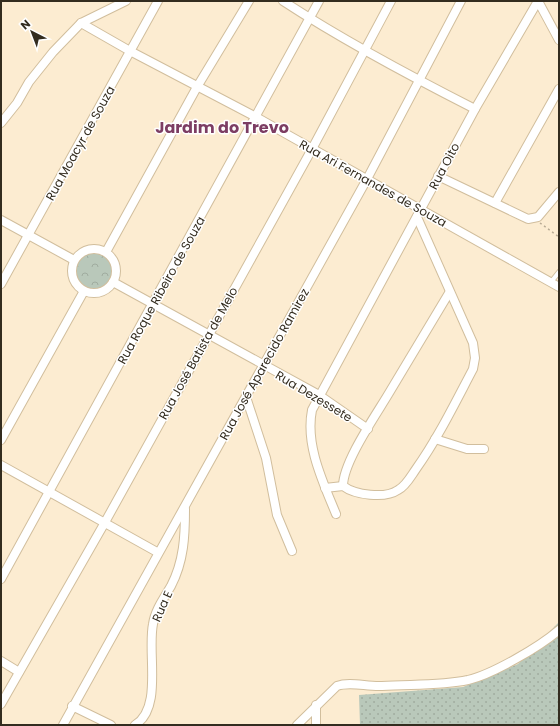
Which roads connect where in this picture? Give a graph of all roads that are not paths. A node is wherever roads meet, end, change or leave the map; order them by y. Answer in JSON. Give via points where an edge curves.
{"nodes":[{"id":1,"x":126,"y":1,"type":"edge"},
{"id":2,"x":158,"y":1,"type":"edge"},
{"id":3,"x":249,"y":1,"type":"edge"},
{"id":4,"x":283,"y":1,"type":"edge"},
{"id":5,"x":319,"y":1,"type":"edge"},
{"id":6,"x":391,"y":1,"type":"edge"},
{"id":7,"x":461,"y":1,"type":"edge"},
{"id":8,"x":538,"y":1,"type":"edge"},
{"id":9,"x":310,"y":19,"type":"junction"},
{"id":10,"x":81,"y":23,"type":"junction"},
{"id":11,"x":559,"y":40,"type":"edge"},
{"id":12,"x":364,"y":49,"type":"junction"},
{"id":13,"x":130,"y":51,"type":"junction"},
{"id":14,"x":418,"y":80,"type":"junction"},
{"id":15,"x":197,"y":87,"type":"junction"},
{"id":16,"x":559,"y":89,"type":"edge"},
{"id":17,"x":475,"y":109,"type":"junction"},
{"id":18,"x":256,"y":117,"type":"junction"},
{"id":19,"x":1,"y":123,"type":"edge"},
{"id":20,"x":312,"y":149,"type":"junction"},
{"id":21,"x":438,"y":176,"type":"junction"},
{"id":22,"x":367,"y":179,"type":"junction"},
{"id":23,"x":559,"y":192,"type":"edge"},
{"id":24,"x":495,"y":204,"type":"junction"},
{"id":25,"x":419,"y":213,"type":"junction"},
{"id":26,"x":1,"y":220,"type":"edge"},
{"id":27,"x":29,"y":236,"type":"junction"},
{"id":28,"x":106,"y":252,"type":"junction"},
{"id":29,"x":74,"y":260,"type":"junction"},
{"id":30,"x":559,"y":272,"type":"edge"},
{"id":31,"x":113,"y":282,"type":"junction"},
{"id":32,"x":551,"y":282,"type":"junction"},
{"id":33,"x":1,"y":284,"type":"edge"},
{"id":34,"x":559,"y":287,"type":"edge"},
{"id":35,"x":84,"y":291,"type":"junction"},
{"id":36,"x":450,"y":293,"type":"junction"},
{"id":37,"x":153,"y":303,"type":"junction"},
{"id":38,"x":208,"y":334,"type":"junction"},
{"id":39,"x":263,"y":366,"type":"junction"},
{"id":40,"x":319,"y":395,"type":"junction"},
{"id":41,"x":246,"y":397,"type":"junction"},
{"id":42,"x":368,"y":429,"type":"junction"},
{"id":43,"x":435,"y":439,"type":"junction"},
{"id":44,"x":1,"y":440,"type":"edge"},
{"id":45,"x":484,"y":449,"type":"dead end"},
{"id":46,"x":1,"y":465,"type":"edge"},
{"id":47,"x":343,"y":486,"type":"junction"},
{"id":48,"x":325,"y":488,"type":"junction"},
{"id":49,"x":50,"y":491,"type":"junction"},
{"id":50,"x":185,"y":508,"type":"junction"},
{"id":51,"x":336,"y":514,"type":"dead end"},
{"id":52,"x":104,"y":524,"type":"junction"},
{"id":53,"x":292,"y":551,"type":"dead end"},
{"id":54,"x":158,"y":552,"type":"junction"},
{"id":55,"x":1,"y":579,"type":"edge"},
{"id":56,"x":559,"y":630,"type":"edge"},
{"id":57,"x":1,"y":661,"type":"edge"},
{"id":58,"x":19,"y":672,"type":"junction"},
{"id":59,"x":1,"y":704,"type":"edge"},
{"id":60,"x":316,"y":705,"type":"junction"},
{"id":61,"x":72,"y":706,"type":"junction"},
{"id":62,"x":63,"y":725,"type":"edge"},
{"id":63,"x":111,"y":725,"type":"edge"},
{"id":64,"x":135,"y":725,"type":"edge"},
{"id":65,"x":297,"y":725,"type":"edge"},
{"id":66,"x":316,"y":725,"type":"edge"}],
"edges":[{"from":1,"to":10,"type":"street"},
{"from":2,"to":13,"type":"street","name":"Rua Moacyr de Souza"},
{"from":3,"to":15,"type":"street"},
{"from":4,"to":9,"type":"street"},
{"from":5,"to":9,"type":"street","name":"Rua Roque Ribeiro de Souza"},
{"from":6,"to":12,"type":"street","name":"Rua José Batista de Melo"},
{"from":7,"to":14,"type":"street","name":"Rua José Aparecido Ramirez"},
{"from":8,"to":11,"type":"street"},
{"from":8,"to":17,"type":"street","name":"Rua Oito"},
{"from":9,"to":12,"type":"street"},
{"from":9,"to":18,"type":"street","name":"Rua Roque Ribeiro de Souza"},
{"from":10,"to":13,"type":"street","name":"Rua Ari Fernandes de Souza"},
{"from":10,"to":19,"type":"street","via":[[53,52]]},
{"from":12,"to":14,"type":"street"},
{"from":12,"to":20,"type":"street","name":"Rua José Batista de Melo"},
{"from":13,"to":15,"type":"street","name":"Rua Ari Fernandes de Souza"},
{"from":13,"to":27,"type":"street","name":"Rua Moacyr de Souza"},
{"from":14,"to":17,"type":"street"},
{"from":14,"to":22,"type":"street","name":"Rua José Aparecido Ramirez"},
{"from":15,"to":18,"type":"street","name":"Rua Ari Fernandes de Souza"},
{"from":15,"to":28,"type":"street"},
{"from":16,"to":24,"type":"street"},
{"from":17,"to":21,"type":"street","name":"Rua Oito"},
{"from":18,"to":20,"type":"street","name":"Rua Ari Fernandes de Souza"},
{"from":18,"to":37,"type":"street","name":"Rua Roque Ribeiro de Souza"},
{"from":20,"to":22,"type":"street","name":"Rua Ari Fernandes de Souza"},
{"from":20,"to":38,"type":"street","name":"Rua José Batista de Melo"},
{"from":21,"to":24,"type":"street"},
{"from":21,"to":25,"type":"street","name":"Rua Oito"},
{"from":22,"to":25,"type":"street","name":"Rua Ari Fernandes de Souza"},
{"from":22,"to":39,"type":"street","name":"Rua José Aparecido Ramirez"},
{"from":23,"to":24,"type":"street","via":[[534,219],[528,219]]},
{"from":25,"to":32,"type":"street","name":"Rua Ari Fernandes de Souza"},
{"from":25,"to":36,"type":"street"},
{"from":25,"to":40,"type":"street","name":"Rua Oito"},
{"from":26,"to":27,"type":"street"},
{"from":27,"to":29,"type":"street"},
{"from":27,"to":33,"type":"street","name":"Rua Moacyr de Souza"},
{"from":28,"to":29,"type":"street","via":[[85,250]]},
{"from":28,"to":31,"type":"street","via":[[116,269]]},
{"from":29,"to":35,"type":"street","via":[[72,274],[78,287]]},
{"from":30,"to":32,"type":"lane"},
{"from":31,"to":35,"type":"street","via":[[97,293]]},
{"from":31,"to":37,"type":"street","name":"Rua Dezessete"},
{"from":32,"to":34,"type":"street","name":"Rua Ari Fernandes de Souza"},
{"from":35,"to":44,"type":"street"},
{"from":36,"to":42,"type":"street","via":[[416,345]]},
{"from":36,"to":43,"type":"street","via":[[475,350],[473,369]]},
{"from":37,"to":38,"type":"street","name":"Rua Dezessete"},
{"from":37,"to":49,"type":"street","name":"Rua Roque Ribeiro de Souza"},
{"from":38,"to":39,"type":"street","name":"Rua Dezessete"},
{"from":38,"to":52,"type":"street","name":"Rua José Batista de Melo"},
{"from":39,"to":40,"type":"street","name":"Rua Dezessete"},
{"from":39,"to":41,"type":"street","name":"Rua José Aparecido Ramirez"},
{"from":40,"to":42,"type":"street","name":"Rua Dezessete"},
{"from":40,"to":48,"type":"street","name":"Rua Oito","via":[[309,424]]},
{"from":41,"to":50,"type":"street","name":"Rua José Aparecido Ramirez"},
{"from":41,"to":53,"type":"street","via":[[266,458],[277,515]]},
{"from":42,"to":47,"type":"street","via":[[348,465]]},
{"from":43,"to":45,"type":"street","via":[[467,449]]},
{"from":43,"to":47,"type":"street","via":[[399,490],[391,493],[358,494]]},
{"from":46,"to":49,"type":"street"},
{"from":47,"to":48,"type":"street"},
{"from":48,"to":51,"type":"street","name":"Rua Oito"},
{"from":49,"to":52,"type":"street"},
{"from":49,"to":55,"type":"street","name":"Rua Roque Ribeiro de Souza"},
{"from":50,"to":54,"type":"street","name":"Rua José Aparecido Ramirez"},
{"from":50,"to":64,"type":"street","name":"Rua E","via":[[181,562],[171,586],[160,603],[153,624],[152,700],[146,714]]},
{"from":52,"to":54,"type":"street"},
{"from":52,"to":58,"type":"street","name":"Rua José Batista de Melo"},
{"from":54,"to":61,"type":"street","name":"Rua José Aparecido Ramirez"},
{"from":56,"to":60,"type":"street","via":[[502,665],[468,680],[379,686],[343,683],[336,686]]},
{"from":57,"to":58,"type":"street"},
{"from":58,"to":59,"type":"street","name":"Rua José Batista de Melo"},
{"from":60,"to":65,"type":"street"},
{"from":60,"to":66,"type":"street"},
{"from":61,"to":62,"type":"street","name":"Rua José Aparecido Ramirez"},
{"from":61,"to":63,"type":"street"}]}
